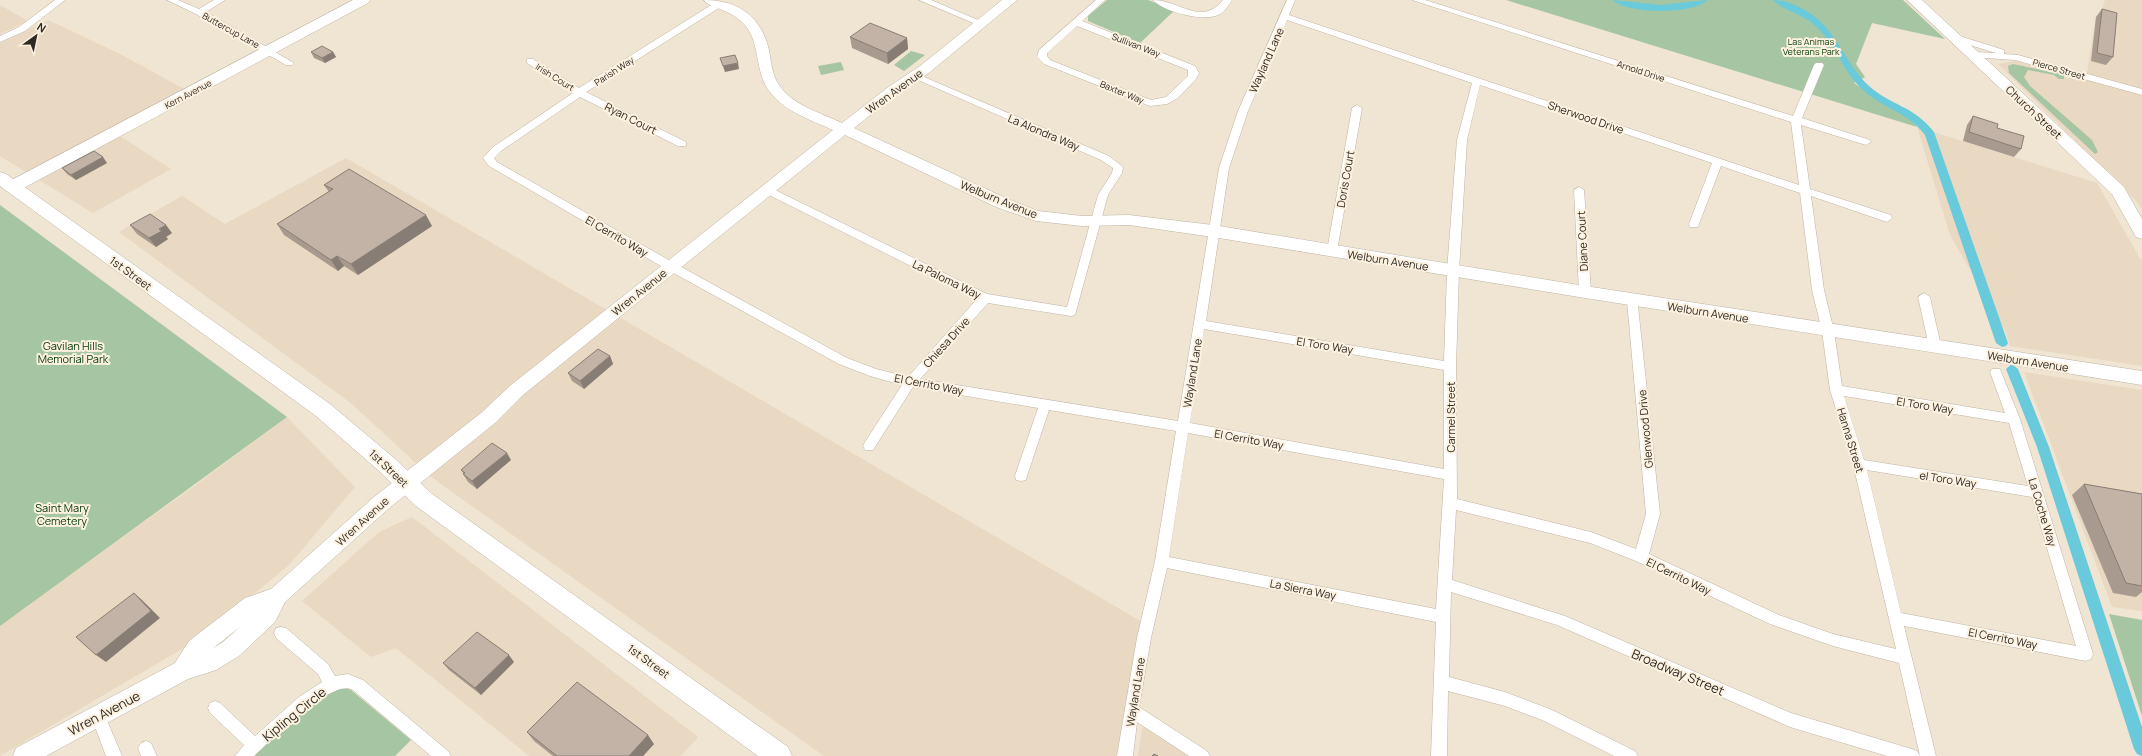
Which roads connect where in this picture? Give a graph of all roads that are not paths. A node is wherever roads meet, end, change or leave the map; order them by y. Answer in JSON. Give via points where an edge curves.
{"nodes":[{"id":1,"x":61,"y":0,"type":"edge"},
{"id":2,"x":171,"y":0,"type":"edge"},
{"id":3,"x":221,"y":0,"type":"edge"},
{"id":4,"x":363,"y":0,"type":"edge"},
{"id":5,"x":923,"y":0,"type":"edge"},
{"id":6,"x":1010,"y":0,"type":"edge"},
{"id":7,"x":1157,"y":0,"type":"edge"},
{"id":8,"x":1228,"y":0,"type":"edge"},
{"id":9,"x":1291,"y":0,"type":"edge"},
{"id":10,"x":1416,"y":0,"type":"edge"},
{"id":11,"x":1914,"y":0,"type":"edge"},
{"id":12,"x":1097,"y":1,"type":"edge"},
{"id":13,"x":715,"y":2,"type":"edge"},
{"id":14,"x":199,"y":12,"type":"junction"},
{"id":15,"x":1285,"y":17,"type":"junction"},
{"id":16,"x":1076,"y":22,"type":"junction"},
{"id":17,"x":981,"y":23,"type":"junction"},
{"id":18,"x":1954,"y":37,"type":"junction"},
{"id":19,"x":0,"y":39,"type":"edge"},
{"id":20,"x":268,"y":51,"type":"junction"},
{"id":21,"x":1974,"y":55,"type":"junction"},
{"id":22,"x":2015,"y":57,"type":"junction"},
{"id":23,"x":530,"y":61,"type":"dead end"},
{"id":24,"x":289,"y":62,"type":"dead end"},
{"id":25,"x":1819,"y":65,"type":"dead end"},
{"id":26,"x":1194,"y":70,"type":"joint"},
{"id":27,"x":914,"y":76,"type":"junction"},
{"id":28,"x":1477,"y":80,"type":"junction"},
{"id":29,"x":580,"y":92,"type":"junction"},
{"id":30,"x":2142,"y":92,"type":"edge"},
{"id":31,"x":1357,"y":108,"type":"dead end"},
{"id":32,"x":1796,"y":121,"type":"junction"},
{"id":33,"x":843,"y":129,"type":"junction"},
{"id":34,"x":511,"y":140,"type":"joint"},
{"id":35,"x":1866,"y":142,"type":"dead end"},
{"id":36,"x":682,"y":144,"type":"dead end"},
{"id":37,"x":1718,"y":162,"type":"junction"},
{"id":38,"x":6,"y":183,"type":"edge"},
{"id":39,"x":1805,"y":189,"type":"junction"},
{"id":40,"x":767,"y":190,"type":"junction"},
{"id":41,"x":1579,"y":190,"type":"dead end"},
{"id":42,"x":1887,"y":218,"type":"dead end"},
{"id":43,"x":1096,"y":221,"type":"junction"},
{"id":44,"x":1694,"y":224,"type":"dead end"},
{"id":45,"x":1213,"y":231,"type":"junction"},
{"id":46,"x":2142,"y":233,"type":"edge"},
{"id":47,"x":1332,"y":251,"type":"junction"},
{"id":48,"x":670,"y":266,"type":"junction"},
{"id":49,"x":1453,"y":271,"type":"junction"},
{"id":50,"x":1585,"y":292,"type":"junction"},
{"id":51,"x":1924,"y":297,"type":"dead end"},
{"id":52,"x":986,"y":298,"type":"junction"},
{"id":53,"x":1633,"y":300,"type":"junction"},
{"id":54,"x":1200,"y":324,"type":"junction"},
{"id":55,"x":1828,"y":331,"type":"junction"},
{"id":56,"x":1935,"y":346,"type":"junction"},
{"id":57,"x":1450,"y":366,"type":"junction"},
{"id":58,"x":1996,"y":372,"type":"dead end"},
{"id":59,"x":2142,"y":378,"type":"edge"},
{"id":60,"x":910,"y":382,"type":"junction"},
{"id":61,"x":1836,"y":390,"type":"junction"},
{"id":62,"x":1045,"y":404,"type":"junction"},
{"id":63,"x":2014,"y":420,"type":"junction"},
{"id":64,"x":1184,"y":427,"type":"junction"},
{"id":65,"x":869,"y":446,"type":"dead end"},
{"id":66,"x":1859,"y":464,"type":"junction"},
{"id":67,"x":1450,"y":475,"type":"junction"},
{"id":68,"x":1021,"y":476,"type":"dead end"},
{"id":69,"x":405,"y":483,"type":"junction"},
{"id":70,"x":2037,"y":493,"type":"junction"},
{"id":71,"x":1450,"y":503,"type":"junction"},
{"id":72,"x":1642,"y":557,"type":"junction"},
{"id":73,"x":1162,"y":561,"type":"junction"},
{"id":74,"x":1446,"y":584,"type":"junction"},
{"id":75,"x":1443,"y":616,"type":"junction"},
{"id":76,"x":1896,"y":618,"type":"junction"},
{"id":77,"x":281,"y":633,"type":"dead end"},
{"id":78,"x":2086,"y":654,"type":"joint"},
{"id":79,"x":1905,"y":658,"type":"junction"},
{"id":80,"x":1441,"y":682,"type":"junction"},
{"id":81,"x":330,"y":685,"type":"junction"},
{"id":82,"x":214,"y":708,"type":"dead end"},
{"id":83,"x":1131,"y":710,"type":"junction"},
{"id":84,"x":98,"y":716,"type":"junction"},
{"id":85,"x":255,"y":746,"type":"junction"},
{"id":86,"x":435,"y":754,"type":"edge"},
{"id":87,"x":24,"y":756,"type":"edge"},
{"id":88,"x":114,"y":756,"type":"edge"},
{"id":89,"x":243,"y":756,"type":"edge"},
{"id":90,"x":779,"y":756,"type":"edge"},
{"id":91,"x":1125,"y":756,"type":"edge"},
{"id":92,"x":1202,"y":756,"type":"edge"},
{"id":93,"x":1439,"y":756,"type":"edge"},
{"id":94,"x":1630,"y":756,"type":"edge"},
{"id":95,"x":1912,"y":756,"type":"edge"},
{"id":96,"x":1928,"y":756,"type":"edge"}],
"edges":[{"from":1,"to":19,"type":"street","via":[[22,29]]},
{"from":2,"to":14,"type":"street","name":"Buttercup Lane"},
{"from":3,"to":14,"type":"street"},
{"from":4,"to":20,"type":"street","name":"Kern Avenue"},
{"from":5,"to":17,"type":"street"},
{"from":6,"to":17,"type":"street","name":"Wren Avenue"},
{"from":7,"to":8,"type":"street","via":[[1205,16],[1217,12]]},
{"from":9,"to":15,"type":"street","name":"Wayland Lane"},
{"from":10,"to":32,"type":"street","name":"Arnold Drive"},
{"from":11,"to":18,"type":"street","name":"Church Street"},
{"from":12,"to":16,"type":"street"},
{"from":13,"to":29,"type":"street","name":"Parish Way"},
{"from":13,"to":33,"type":"street","name":"Welburn Avenue","via":[[742,15],[750,22],[755,30],[770,80],[785,99],[801,110]]},
{"from":14,"to":20,"type":"street","name":"Buttercup Lane"},
{"from":15,"to":28,"type":"street","name":"Sherwood Drive"},
{"from":15,"to":45,"type":"street","name":"Wayland Lane","via":[[1243,111],[1224,168]]},
{"from":16,"to":26,"type":"street","name":"Sullivan Way","via":[[1187,64]]},
{"from":16,"to":26,"type":"street","name":"Baxter Way","via":[[1046,48],[1042,55],[1047,62],[1150,103],[1170,100],[1193,77]]},
{"from":17,"to":27,"type":"street","name":"Wren Avenue"},
{"from":18,"to":21,"type":"street","name":"Church Street"},
{"from":18,"to":22,"type":"street"},
{"from":20,"to":24,"type":"street","name":"Buttercup Lane"},
{"from":20,"to":38,"type":"street","name":"Kern Avenue"},
{"from":21,"to":22,"type":"street","name":"Pierce Street"},
{"from":21,"to":46,"type":"street","name":"Church Street","via":[[2118,191]]},
{"from":22,"to":30,"type":"street","name":"Pierce Street"},
{"from":23,"to":29,"type":"street","name":"Irish Court"},
{"from":25,"to":32,"type":"street"},
{"from":27,"to":33,"type":"street","name":"Wren Avenue"},
{"from":27,"to":43,"type":"street","name":"La Alondra Way","via":[[1118,167],[1103,195]]},
{"from":28,"to":37,"type":"street","name":"Sherwood Drive"},
{"from":28,"to":49,"type":"street","name":"Carmel Street","via":[[1462,140]]},
{"from":29,"to":34,"type":"street","name":"Parish Way"},
{"from":29,"to":36,"type":"street","name":"Ryan Court"},
{"from":31,"to":47,"type":"street","name":"Doris Court"},
{"from":32,"to":35,"type":"street","name":"Arnold Drive"},
{"from":32,"to":39,"type":"street","name":"Hanna Street"},
{"from":33,"to":40,"type":"street","name":"Wren Avenue"},
{"from":33,"to":43,"type":"street","name":"Welburn Avenue","via":[[1019,210],[1055,219]]},
{"from":34,"to":48,"type":"street","name":"El Cerrito Way","via":[[491,153],[488,158],[492,164]]},
{"from":37,"to":39,"type":"street","name":"Sherwood Drive"},
{"from":37,"to":44,"type":"street"},
{"from":38,"to":69,"type":"main road","name":"1st Street","via":[[323,410]]},
{"from":39,"to":42,"type":"street","name":"Sherwood Drive"},
{"from":39,"to":55,"type":"street","name":"Hanna Street","via":[[1818,290]]},
{"from":40,"to":48,"type":"street","name":"Wren Avenue"},
{"from":40,"to":52,"type":"street","name":"La Paloma Way"},
{"from":41,"to":50,"type":"street","name":"Diane Court"},
{"from":43,"to":45,"type":"street","name":"Welburn Avenue","via":[[1129,220]]},
{"from":43,"to":52,"type":"street","name":"La Paloma Way","via":[[1072,312]]},
{"from":45,"to":47,"type":"street","name":"Welburn Avenue"},
{"from":45,"to":54,"type":"street","name":"Wayland Lane"},
{"from":47,"to":49,"type":"street","name":"Welburn Avenue"},
{"from":48,"to":60,"type":"street","name":"El Cerrito Way","via":[[842,361],[874,373]]},
{"from":48,"to":69,"type":"street","name":"Wren Avenue","via":[[517,390],[488,418]]},
{"from":49,"to":50,"type":"street","name":"Welburn Avenue"},
{"from":49,"to":57,"type":"street","name":"Carmel Street"},
{"from":50,"to":53,"type":"street","name":"Welburn Avenue"},
{"from":51,"to":56,"type":"street"},
{"from":52,"to":60,"type":"street","name":"Chiesa Drive"},
{"from":53,"to":55,"type":"street","name":"Welburn Avenue"},
{"from":53,"to":72,"type":"street","name":"Glenwood Drive","via":[[1652,514]]},
{"from":54,"to":57,"type":"street","name":"El Toro Way"},
{"from":54,"to":64,"type":"street","name":"Wayland Lane"},
{"from":55,"to":56,"type":"street","name":"Welburn Avenue"},
{"from":55,"to":61,"type":"street","name":"Hanna Street"},
{"from":56,"to":59,"type":"street","name":"Welburn Avenue"},
{"from":57,"to":67,"type":"street","name":"Carmel Street"},
{"from":58,"to":63,"type":"street","name":"La Coche Way"},
{"from":60,"to":62,"type":"street","name":"El Cerrito Way"},
{"from":60,"to":65,"type":"street","name":"Chiesa Drive"},
{"from":61,"to":63,"type":"street","name":"El Toro Way"},
{"from":61,"to":66,"type":"street","name":"Hanna Street"},
{"from":62,"to":64,"type":"street","name":"El Cerrito Way"},
{"from":62,"to":68,"type":"street"},
{"from":63,"to":70,"type":"street","name":"La Coche Way"},
{"from":64,"to":67,"type":"street","name":"El Cerrito Way"},
{"from":64,"to":73,"type":"street","name":"Wayland Lane"},
{"from":66,"to":70,"type":"street","name":"el Toro Way"},
{"from":66,"to":76,"type":"street","name":"Hanna Street"},
{"from":67,"to":71,"type":"street","name":"Carmel Street"},
{"from":69,"to":84,"type":"street","name":"Wren Avenue","via":[[278,596],[268,615],[231,649],[208,663],[183,670]]},
{"from":69,"to":90,"type":"main road","name":"1st Street","via":[[424,500]]},
{"from":70,"to":78,"type":"street","name":"La Coche Way"},
{"from":71,"to":72,"type":"street","name":"El Cerrito Way","via":[[1590,538]]},
{"from":71,"to":74,"type":"street","name":"Carmel Street"},
{"from":72,"to":79,"type":"street","name":"El Cerrito Way","via":[[1775,620],[1833,640]]},
{"from":73,"to":75,"type":"street","name":"La Sierra Way"},
{"from":73,"to":83,"type":"street","name":"Wayland Lane"},
{"from":74,"to":75,"type":"street","name":"Carmel Street"},
{"from":74,"to":95,"type":"street","name":"Broadway Street","via":[[1560,620],[1790,720]]},
{"from":75,"to":80,"type":"street","name":"Carmel Street"},
{"from":76,"to":78,"type":"street","name":"El Cerrito Way"},
{"from":76,"to":79,"type":"street","name":"Hanna Street"},
{"from":77,"to":81,"type":"street","via":[[324,669]]},
{"from":79,"to":96,"type":"street","name":"Hanna Street"},
{"from":80,"to":93,"type":"street","name":"Carmel Street"},
{"from":80,"to":94,"type":"street","via":[[1547,714]]},
{"from":81,"to":85,"type":"street","name":"Kipling Circle","via":[[313,695]]},
{"from":81,"to":86,"type":"street","name":"Kipling Circle","via":[[341,681],[354,682]]},
{"from":82,"to":85,"type":"street"},
{"from":83,"to":91,"type":"street","name":"Wayland Lane"},
{"from":83,"to":92,"type":"street"},
{"from":84,"to":87,"type":"street","name":"Wren Avenue"},
{"from":84,"to":88,"type":"street"},
{"from":85,"to":89,"type":"street","name":"Kipling Circle"}]}
